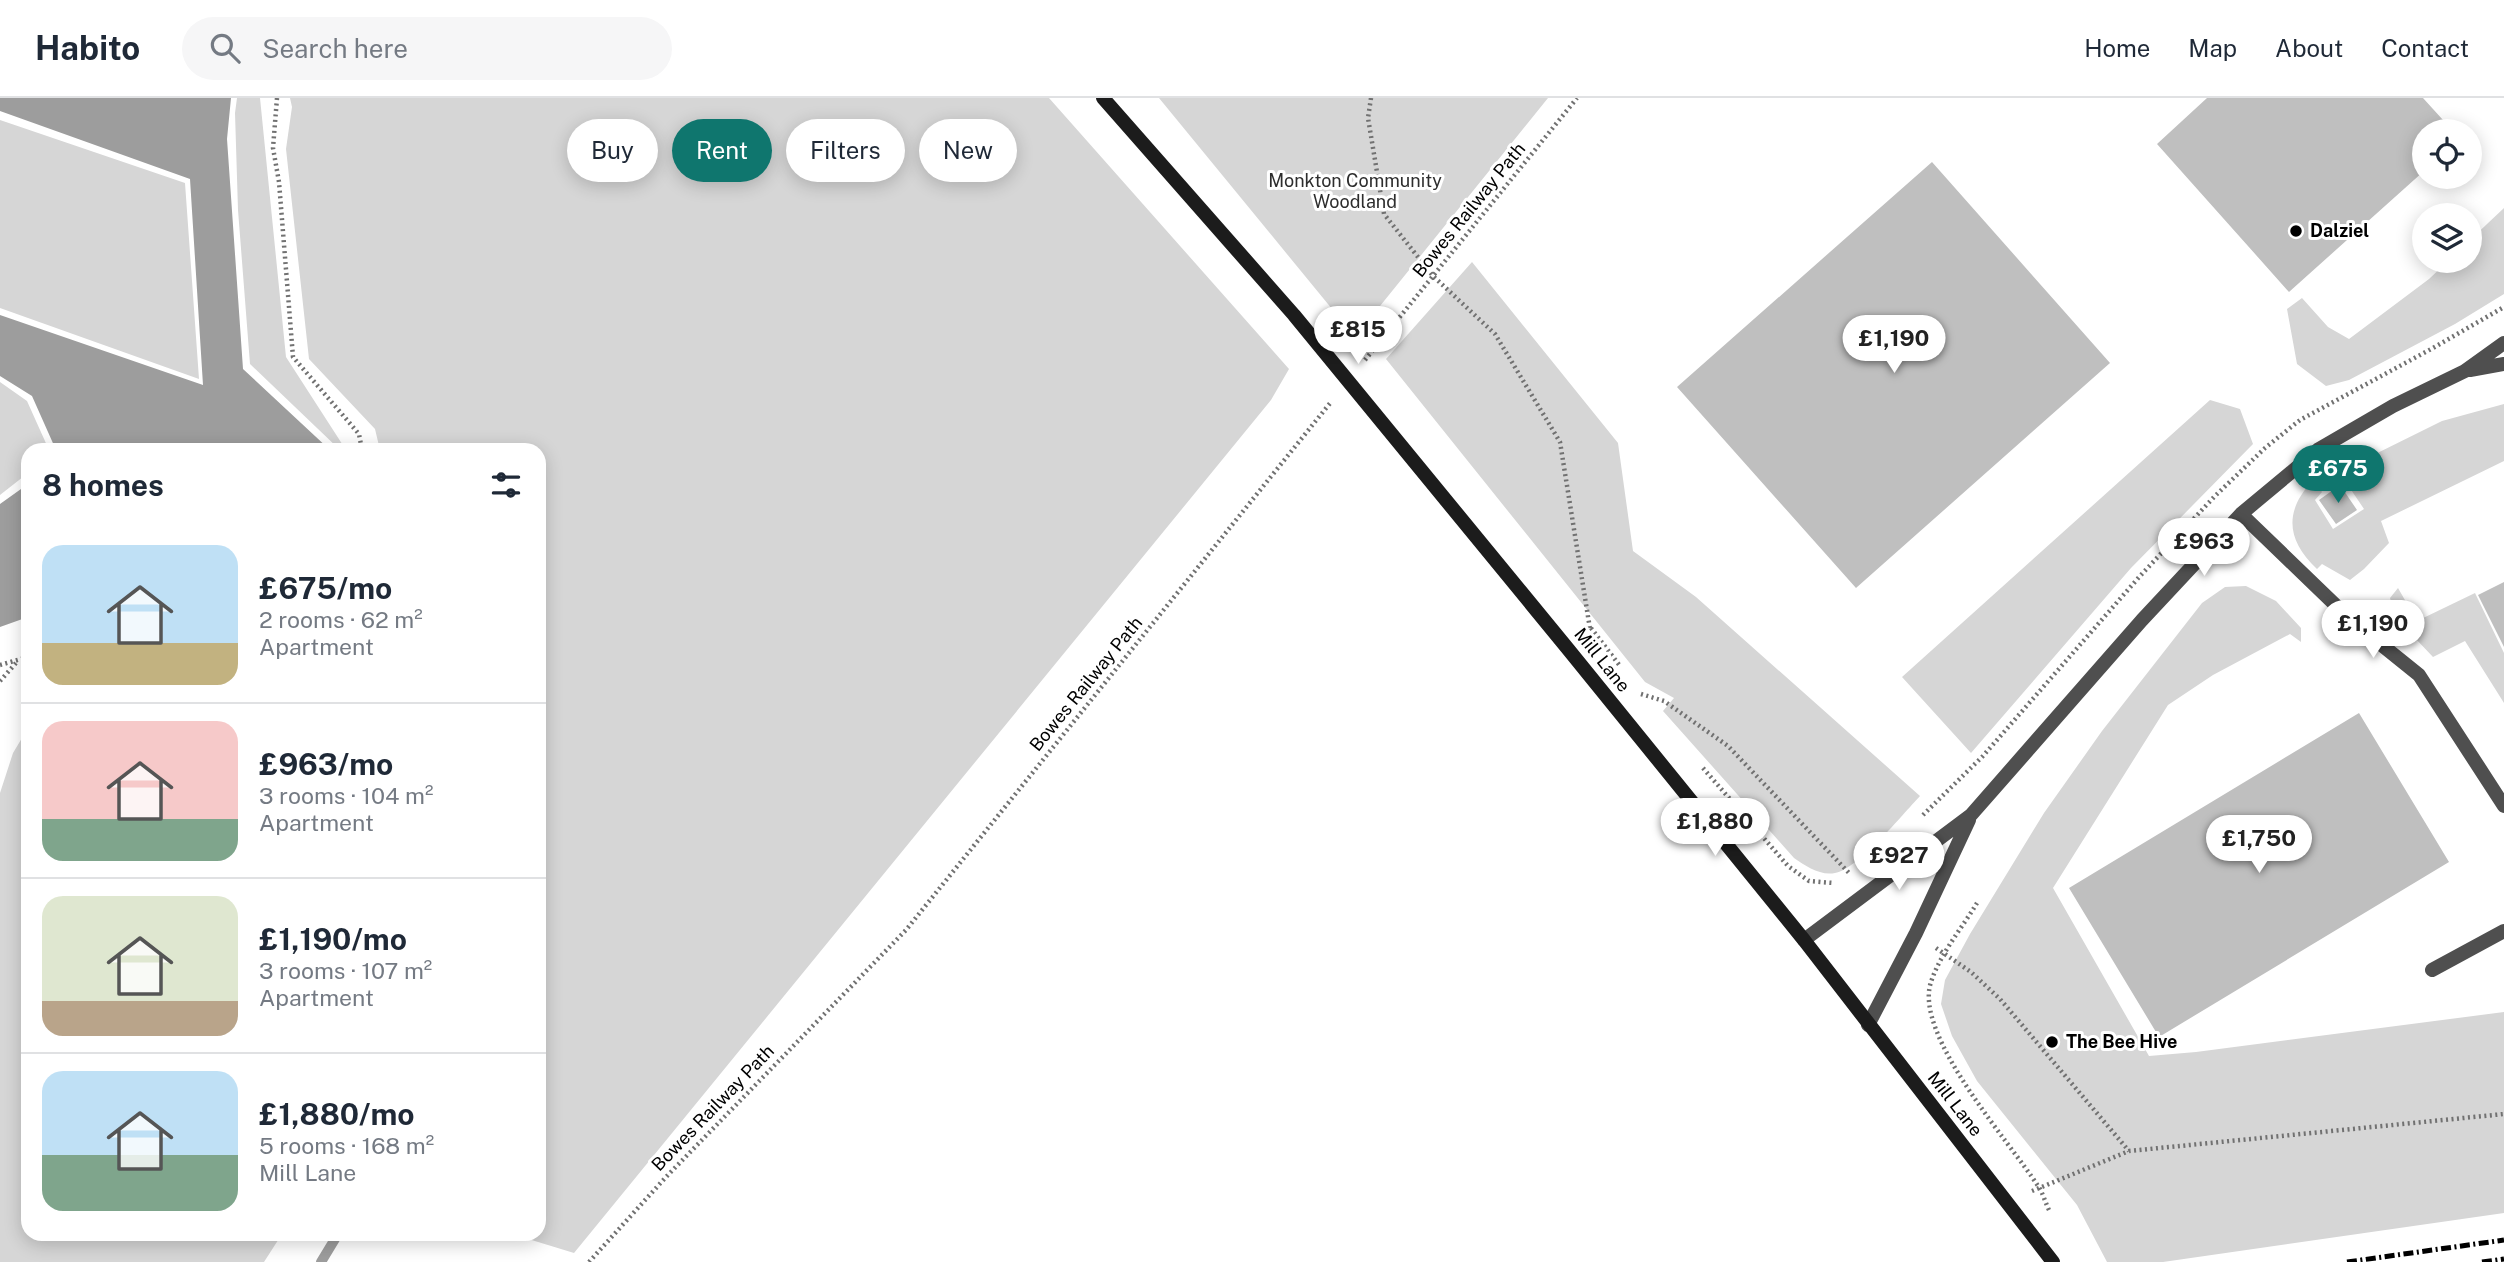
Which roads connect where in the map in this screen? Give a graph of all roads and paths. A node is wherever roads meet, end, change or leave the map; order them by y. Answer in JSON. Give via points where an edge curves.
{"nodes":[{"id":1,"x":277,"y":98,"type":"edge"},
{"id":2,"x":1103,"y":98,"type":"edge"},
{"id":3,"x":1371,"y":98,"type":"edge"},
{"id":4,"x":1577,"y":98,"type":"edge"},
{"id":5,"x":1433,"y":276,"type":"junction"},
{"id":6,"x":2504,"y":307,"type":"edge"},
{"id":7,"x":2504,"y":343,"type":"edge"},
{"id":8,"x":1363,"y":363,"type":"dead end"},
{"id":9,"x":2504,"y":364,"type":"edge"},
{"id":10,"x":2465,"y":371,"type":"junction"},
{"id":11,"x":1336,"y":396,"type":"dead end"},
{"id":12,"x":361,"y":443,"type":"edge"},
{"id":13,"x":2241,"y":514,"type":"junction"},
{"id":14,"x":1568,"y":649,"type":"junction"},
{"id":15,"x":21,"y":660,"type":"edge"},
{"id":16,"x":17,"y":662,"type":"junction"},
{"id":17,"x":0,"y":666,"type":"edge"},
{"id":18,"x":0,"y":681,"type":"edge"},
{"id":19,"x":1641,"y":694,"type":"dead end"},
{"id":20,"x":1700,"y":765,"type":"dead end"},
{"id":21,"x":2504,"y":806,"type":"edge"},
{"id":22,"x":1971,"y":816,"type":"junction"},
{"id":23,"x":1917,"y":820,"type":"dead end"},
{"id":24,"x":1861,"y":871,"type":"dead end"},
{"id":25,"x":1853,"y":877,"type":"junction"},
{"id":26,"x":1977,"y":903,"type":"dead end"},
{"id":27,"x":2504,"y":931,"type":"edge"},
{"id":28,"x":1804,"y":940,"type":"junction"},
{"id":29,"x":1945,"y":955,"type":"junction"},
{"id":30,"x":2432,"y":970,"type":"dead end"},
{"id":31,"x":1868,"y":1025,"type":"junction"},
{"id":32,"x":2504,"y":1114,"type":"edge"},
{"id":33,"x":2129,"y":1151,"type":"junction"},
{"id":34,"x":2021,"y":1162,"type":"dead end"},
{"id":35,"x":2007,"y":1201,"type":"junction"},
{"id":36,"x":589,"y":1262,"type":"edge"},
{"id":37,"x":2053,"y":1262,"type":"edge"}],
"edges":[{"from":1,"to":12,"type":"path","via":[[273,148],[293,357],[359,434]]},
{"from":2,"to":14,"type":"main road","name":"Mill Lane","via":[[1294,315]]},
{"from":3,"to":5,"type":"path","via":[[1368,118],[1384,214]]},
{"from":4,"to":5,"type":"path","name":"Bowes Railway Path"},
{"from":5,"to":8,"type":"path","name":"Bowes Railway Path"},
{"from":5,"to":14,"type":"path","via":[[1495,334],[1560,442],[1591,628]]},
{"from":6,"to":23,"type":"path","via":[[2300,420],[2265,449],[2140,576],[1983,757]]},
{"from":7,"to":10,"type":"street"},
{"from":9,"to":10,"type":"street"},
{"from":10,"to":13,"type":"street","via":[[2319,449]]},
{"from":11,"to":36,"type":"path","name":"Bowes Railway Path","via":[[906,930]]},
{"from":13,"to":21,"type":"street","via":[[2352,621],[2419,675]]},
{"from":13,"to":22,"type":"street"},
{"from":14,"to":28,"type":"main road","name":"Mill Lane"},
{"from":15,"to":16,"type":"path"},
{"from":16,"to":17,"type":"path"},
{"from":16,"to":18,"type":"path"},
{"from":19,"to":25,"type":"path","via":[[1664,701],[1728,746]]},
{"from":20,"to":25,"type":"path","via":[[1788,866],[1809,881],[1832,883]]},
{"from":22,"to":28,"type":"street"},
{"from":22,"to":31,"type":"street"},
{"from":24,"to":25,"type":"path"},
{"from":26,"to":29,"type":"path"},
{"from":27,"to":30,"type":"street"},
{"from":28,"to":31,"type":"main road","name":"Mill Lane"},
{"from":29,"to":33,"type":"path","via":[[2000,999]]},
{"from":29,"to":34,"type":"path","via":[[1930,984],[1930,1009],[1939,1036],[1967,1087]]},
{"from":31,"to":35,"type":"main road","name":"Mill Lane"},
{"from":32,"to":33,"type":"path"},
{"from":33,"to":35,"type":"path"},
{"from":35,"to":37,"type":"main road","name":"Mill Lane"}]}
